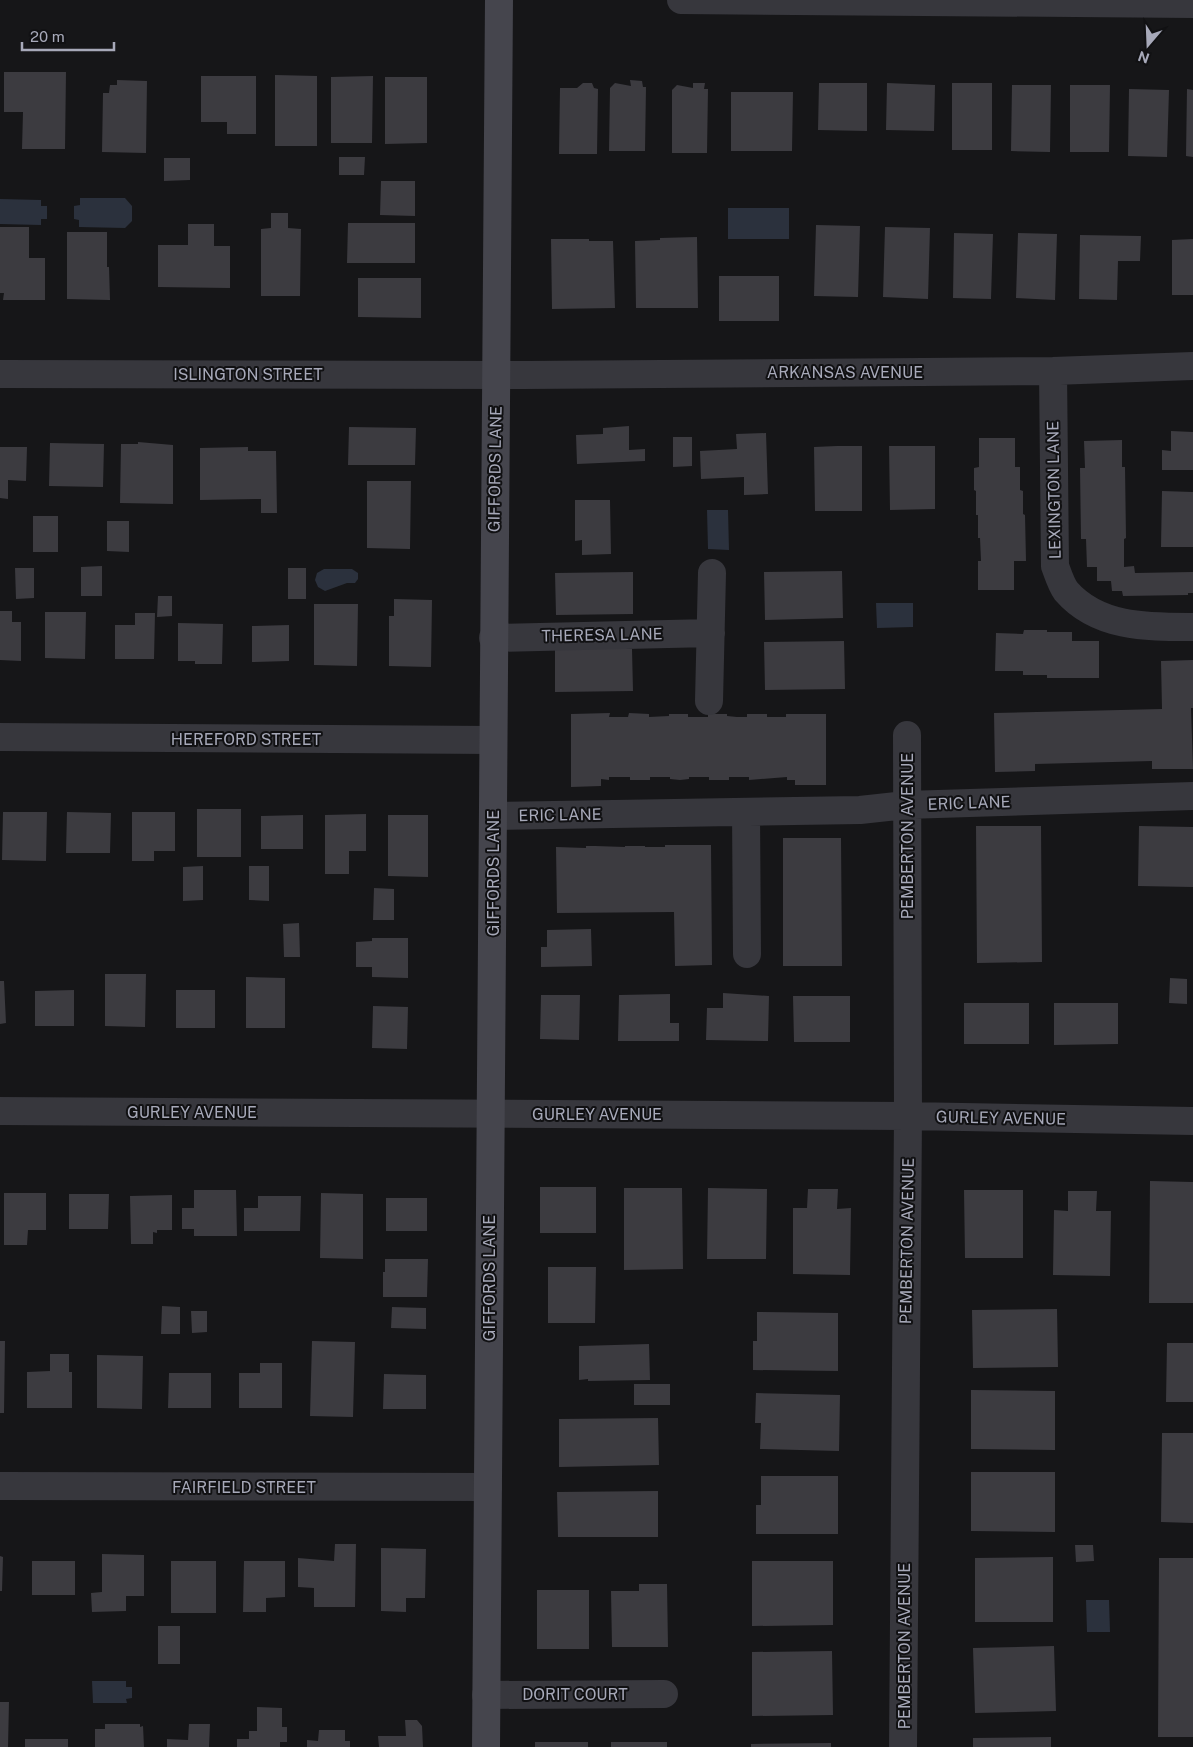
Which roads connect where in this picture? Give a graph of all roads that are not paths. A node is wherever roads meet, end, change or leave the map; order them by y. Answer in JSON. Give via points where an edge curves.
{"nodes":[{"id":1,"x":499,"y":0,"type":"edge"},
{"id":2,"x":681,"y":0,"type":"edge"},
{"id":3,"x":915,"y":1,"type":"edge"},
{"id":4,"x":1193,"y":4,"type":"edge"},
{"id":5,"x":1193,"y":366,"type":"edge"},
{"id":6,"x":1053,"y":371,"type":"junction"},
{"id":7,"x":0,"y":374,"type":"edge"},
{"id":8,"x":496,"y":375,"type":"junction"},
{"id":9,"x":712,"y":573,"type":"dead end"},
{"id":10,"x":1193,"y":627,"type":"edge"},
{"id":11,"x":711,"y":632,"type":"junction"},
{"id":12,"x":494,"y":638,"type":"junction"},
{"id":13,"x":709,"y":702,"type":"dead end"},
{"id":14,"x":907,"y":735,"type":"dead end"},
{"id":15,"x":0,"y":737,"type":"edge"},
{"id":16,"x":493,"y":740,"type":"junction"},
{"id":17,"x":1193,"y":796,"type":"edge"},
{"id":18,"x":906,"y":805,"type":"junction"},
{"id":19,"x":746,"y":812,"type":"junction"},
{"id":20,"x":494,"y":816,"type":"junction"},
{"id":21,"x":747,"y":954,"type":"dead end"},
{"id":22,"x":0,"y":1111,"type":"edge"},
{"id":23,"x":490,"y":1114,"type":"junction"},
{"id":24,"x":908,"y":1116,"type":"junction"},
{"id":25,"x":1193,"y":1121,"type":"edge"},
{"id":26,"x":0,"y":1486,"type":"edge"},
{"id":27,"x":488,"y":1487,"type":"junction"},
{"id":28,"x":664,"y":1694,"type":"dead end"},
{"id":29,"x":486,"y":1695,"type":"junction"},
{"id":30,"x":486,"y":1747,"type":"edge"},
{"id":31,"x":903,"y":1747,"type":"edge"}],
"edges":[{"from":1,"to":8,"type":"street","name":"GIFFORDS LANE"},
{"from":2,"to":3,"type":"street"},
{"from":3,"to":4,"type":"street"},
{"from":5,"to":6,"type":"street","name":"ARKANSAS AVENUE"},
{"from":6,"to":8,"type":"street","name":"ARKANSAS AVENUE"},
{"from":6,"to":10,"type":"street","name":"LEXINGTON LANE","via":[[1055,566],[1066,590],[1088,609],[1114,621],[1149,627]]},
{"from":7,"to":8,"type":"street","name":"ISLINGTON STREET"},
{"from":8,"to":12,"type":"street","name":"GIFFORDS LANE"},
{"from":9,"to":11,"type":"street"},
{"from":11,"to":12,"type":"street","name":"THERESA LANE"},
{"from":11,"to":13,"type":"street"},
{"from":12,"to":16,"type":"street","name":"GIFFORDS LANE"},
{"from":14,"to":18,"type":"street","name":"PEMBERTON AVENUE"},
{"from":15,"to":16,"type":"street","name":"HEREFORD STREET"},
{"from":16,"to":20,"type":"street","name":"GIFFORDS LANE"},
{"from":17,"to":18,"type":"street","name":"ERIC LANE"},
{"from":18,"to":19,"type":"street","name":"ERIC LANE","via":[[860,810]]},
{"from":18,"to":24,"type":"street","name":"PEMBERTON AVENUE"},
{"from":19,"to":20,"type":"street","name":"ERIC LANE"},
{"from":19,"to":21,"type":"street"},
{"from":20,"to":23,"type":"street","name":"GIFFORDS LANE"},
{"from":22,"to":23,"type":"street","name":"GURLEY AVENUE"},
{"from":23,"to":24,"type":"street","name":"GURLEY AVENUE"},
{"from":23,"to":27,"type":"street","name":"GIFFORDS LANE"},
{"from":24,"to":25,"type":"street","name":"GURLEY AVENUE"},
{"from":24,"to":31,"type":"street","name":"PEMBERTON AVENUE"},
{"from":26,"to":27,"type":"street","name":"FAIRFIELD STREET"},
{"from":27,"to":29,"type":"street","name":"GIFFORDS LANE"},
{"from":28,"to":29,"type":"street","name":"DORIT COURT"},
{"from":29,"to":30,"type":"street","name":"GIFFORDS LANE"}]}
